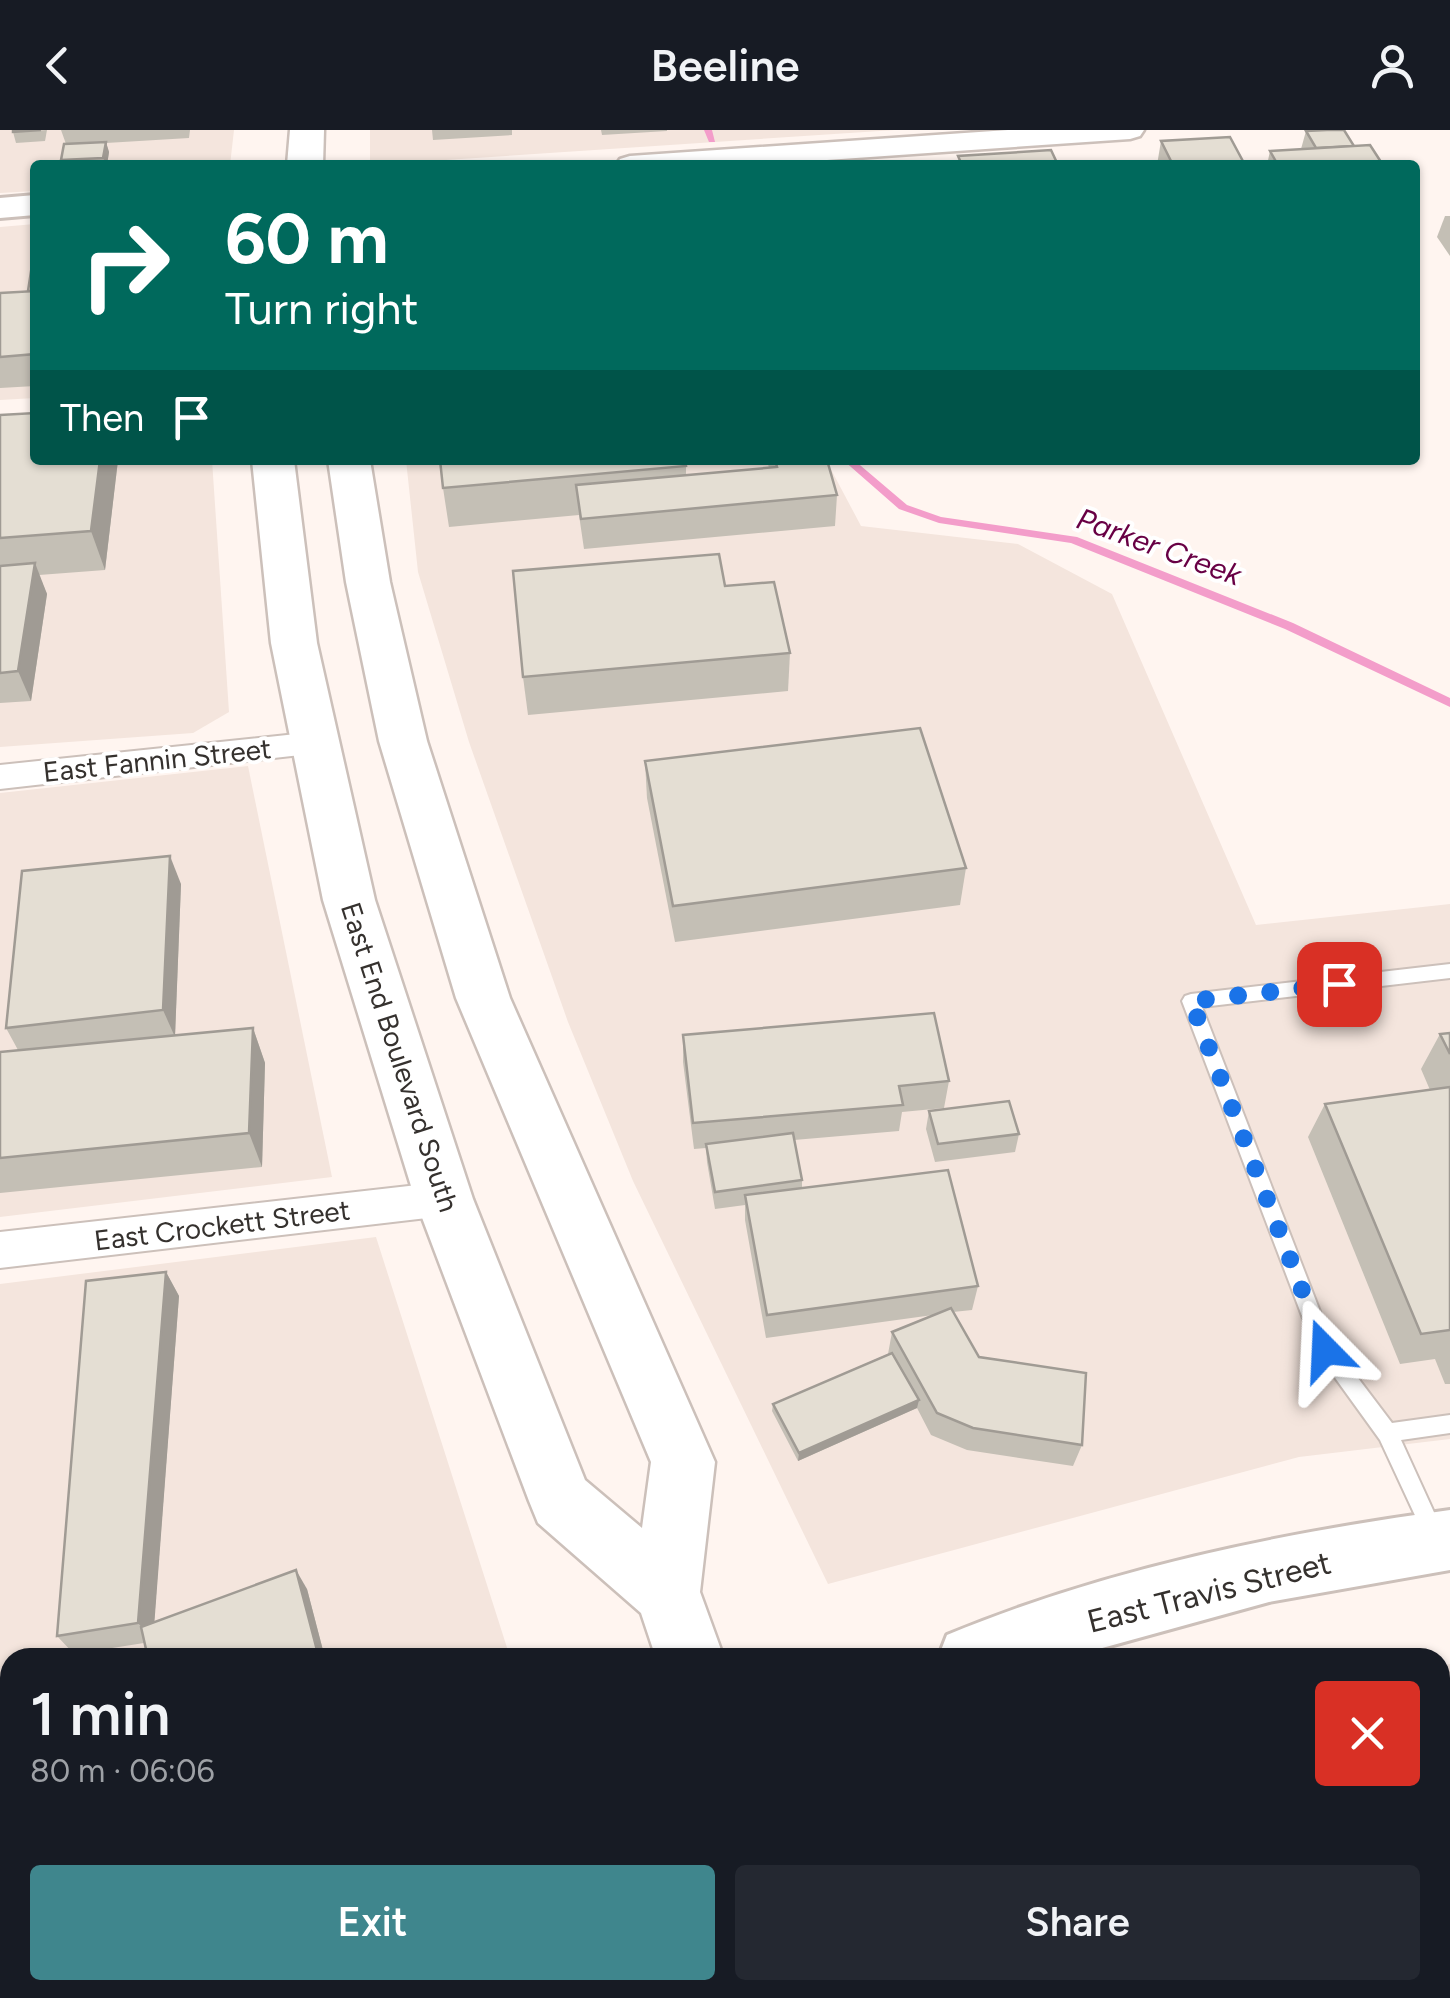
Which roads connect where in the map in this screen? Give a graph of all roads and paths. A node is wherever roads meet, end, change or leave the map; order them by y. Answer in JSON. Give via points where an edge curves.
{"nodes":[{"id":1,"x":307,"y":130,"type":"edge"},
{"id":2,"x":1130,"y":130,"type":"edge"},
{"id":3,"x":304,"y":160,"type":"edge"},
{"id":4,"x":701,"y":160,"type":"edge"},
{"id":5,"x":30,"y":206,"type":"edge"},
{"id":6,"x":0,"y":208,"type":"edge"},
{"id":7,"x":272,"y":465,"type":"edge"},
{"id":8,"x":350,"y":465,"type":"edge"},
{"id":9,"x":315,"y":744,"type":"junction"},
{"id":10,"x":0,"y":777,"type":"edge"},
{"id":11,"x":1450,"y":971,"type":"edge"},
{"id":12,"x":444,"y":1199,"type":"junction"},
{"id":13,"x":0,"y":1250,"type":"edge"},
{"id":14,"x":1450,"y":1424,"type":"edge"},
{"id":15,"x":1387,"y":1432,"type":"junction"},
{"id":16,"x":1444,"y":1541,"type":"edge"},
{"id":17,"x":667,"y":1592,"type":"junction"},
{"id":18,"x":687,"y":1648,"type":"edge"},
{"id":19,"x":1001,"y":1648,"type":"edge"}],
"edges":[{"from":1,"to":3,"type":"highway"},
{"from":2,"to":4,"type":"street"},
{"from":5,"to":6,"type":"main road"},
{"from":7,"to":9,"type":"highway","name":"East End Boulevard South","via":[[282,562]]},
{"from":8,"to":17,"type":"highway","name":"East End Boulevard South","via":[[404,741],[442,872],[502,1050],[683,1462]]},
{"from":9,"to":10,"type":"street","name":"East Fannin Street"},
{"from":9,"to":12,"type":"highway","name":"East End Boulevard South","via":[[348,900]]},
{"from":11,"to":15,"type":"lane","via":[[1191,1001],[1325,1350]]},
{"from":12,"to":13,"type":"street","name":"East Crockett Street"},
{"from":12,"to":17,"type":"highway","name":"East End Boulevard South","via":[[562,1501]]},
{"from":14,"to":15,"type":"lane"},
{"from":15,"to":16,"type":"lane"},
{"from":16,"to":19,"type":"main road","name":"East Travis Street","via":[[1236,1581]]},
{"from":17,"to":18,"type":"highway","name":"East End Boulevard South"}]}
